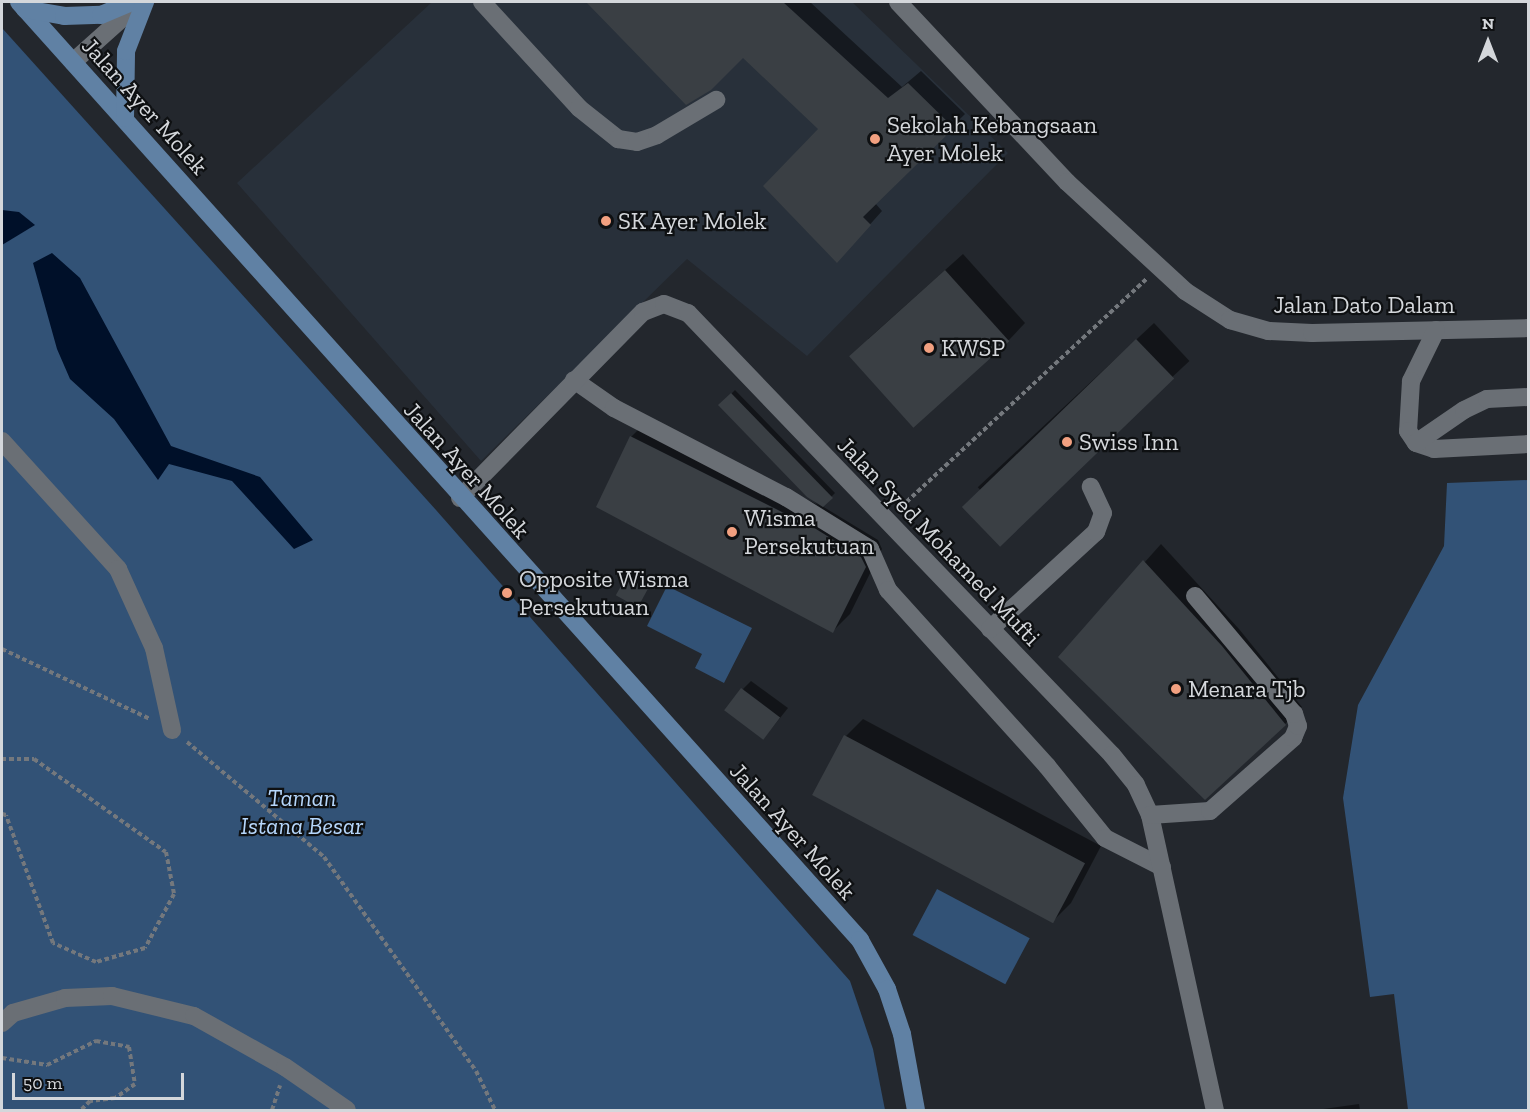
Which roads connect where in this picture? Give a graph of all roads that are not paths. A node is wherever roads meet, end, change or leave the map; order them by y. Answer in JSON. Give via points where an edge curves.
{"nodes":[{"id":1,"x":132,"y":2,"type":"edge"},
{"id":2,"x":142,"y":2,"type":"edge"},
{"id":3,"x":482,"y":2,"type":"edge"},
{"id":4,"x":898,"y":2,"type":"edge"},
{"id":5,"x":22,"y":5,"type":"edge"},
{"id":6,"x":74,"y":62,"type":"junction"},
{"id":7,"x":716,"y":100,"type":"dead end"},
{"id":8,"x":125,"y":118,"type":"junction"},
{"id":9,"x":1528,"y":328,"type":"edge"},
{"id":10,"x":1436,"y":330,"type":"junction"},
{"id":11,"x":574,"y":380,"type":"junction"},
{"id":12,"x":1528,"y":397,"type":"edge"},
{"id":13,"x":2,"y":441,"type":"edge"},
{"id":14,"x":1416,"y":443,"type":"junction"},
{"id":15,"x":1528,"y":444,"type":"edge"},
{"id":16,"x":1091,"y":488,"type":"dead end"},
{"id":17,"x":460,"y":498,"type":"junction"},
{"id":18,"x":1195,"y":596,"type":"dead end"},
{"id":19,"x":990,"y":629,"type":"junction"},
{"id":20,"x":172,"y":729,"type":"road end"},
{"id":21,"x":1150,"y":815,"type":"junction"},
{"id":22,"x":1162,"y":867,"type":"junction"},
{"id":23,"x":2,"y":1023,"type":"edge"},
{"id":24,"x":346,"y":1110,"type":"edge"},
{"id":25,"x":916,"y":1110,"type":"edge"},
{"id":26,"x":1215,"y":1110,"type":"edge"}],
"edges":[{"from":1,"to":5,"type":"main road","via":[[101,15],[64,16]]},
{"from":2,"to":6,"type":"street"},
{"from":2,"to":8,"type":"main road","via":[[126,51]]},
{"from":3,"to":7,"type":"street","via":[[579,108],[618,139],[638,142],[657,135]]},
{"from":4,"to":10,"type":"street","name":"Jalan Dato Dalam","via":[[1067,182],[1185,291],[1230,320],[1268,331]]},
{"from":5,"to":6,"type":"main road","name":"Jalan Ayer Molek"},
{"from":6,"to":8,"type":"main road","name":"Jalan Ayer Molek"},
{"from":8,"to":17,"type":"main road","name":"Jalan Ayer Molek"},
{"from":9,"to":10,"type":"street","name":"Jalan Dato Dalam"},
{"from":10,"to":14,"type":"street","via":[[1410,390],[1408,431]]},
{"from":11,"to":17,"type":"street","name":"Jalan Syed Mohamed Mufti"},
{"from":11,"to":19,"type":"street","name":"Jalan Syed Mohamed Mufti","via":[[643,312],[664,304],[688,314]]},
{"from":11,"to":22,"type":"street","via":[[614,408],[786,497],[870,549],[888,590],[1047,766],[1105,838]]},
{"from":12,"to":14,"type":"street","via":[[1487,399]]},
{"from":13,"to":20,"type":"street","via":[[118,569],[154,648]]},
{"from":14,"to":15,"type":"street","via":[[1434,449]]},
{"from":16,"to":19,"type":"street","via":[[1103,513],[1096,532]]},
{"from":17,"to":25,"type":"main road","name":"Jalan Ayer Molek","via":[[860,940],[887,989]]},
{"from":18,"to":21,"type":"street","via":[[1294,714],[1298,726],[1293,738],[1210,811]]},
{"from":19,"to":21,"type":"street","name":"Jalan Syed Mohamed Mufti","via":[[1112,755],[1136,785]]},
{"from":21,"to":22,"type":"street","name":"Jalan Syed Mohamed Mufti"},
{"from":22,"to":26,"type":"street","name":"Jalan Syed Mohamed Mufti"},
{"from":23,"to":24,"type":"street","via":[[13,1013],[65,998],[112,996],[194,1016],[285,1066]]}]}
